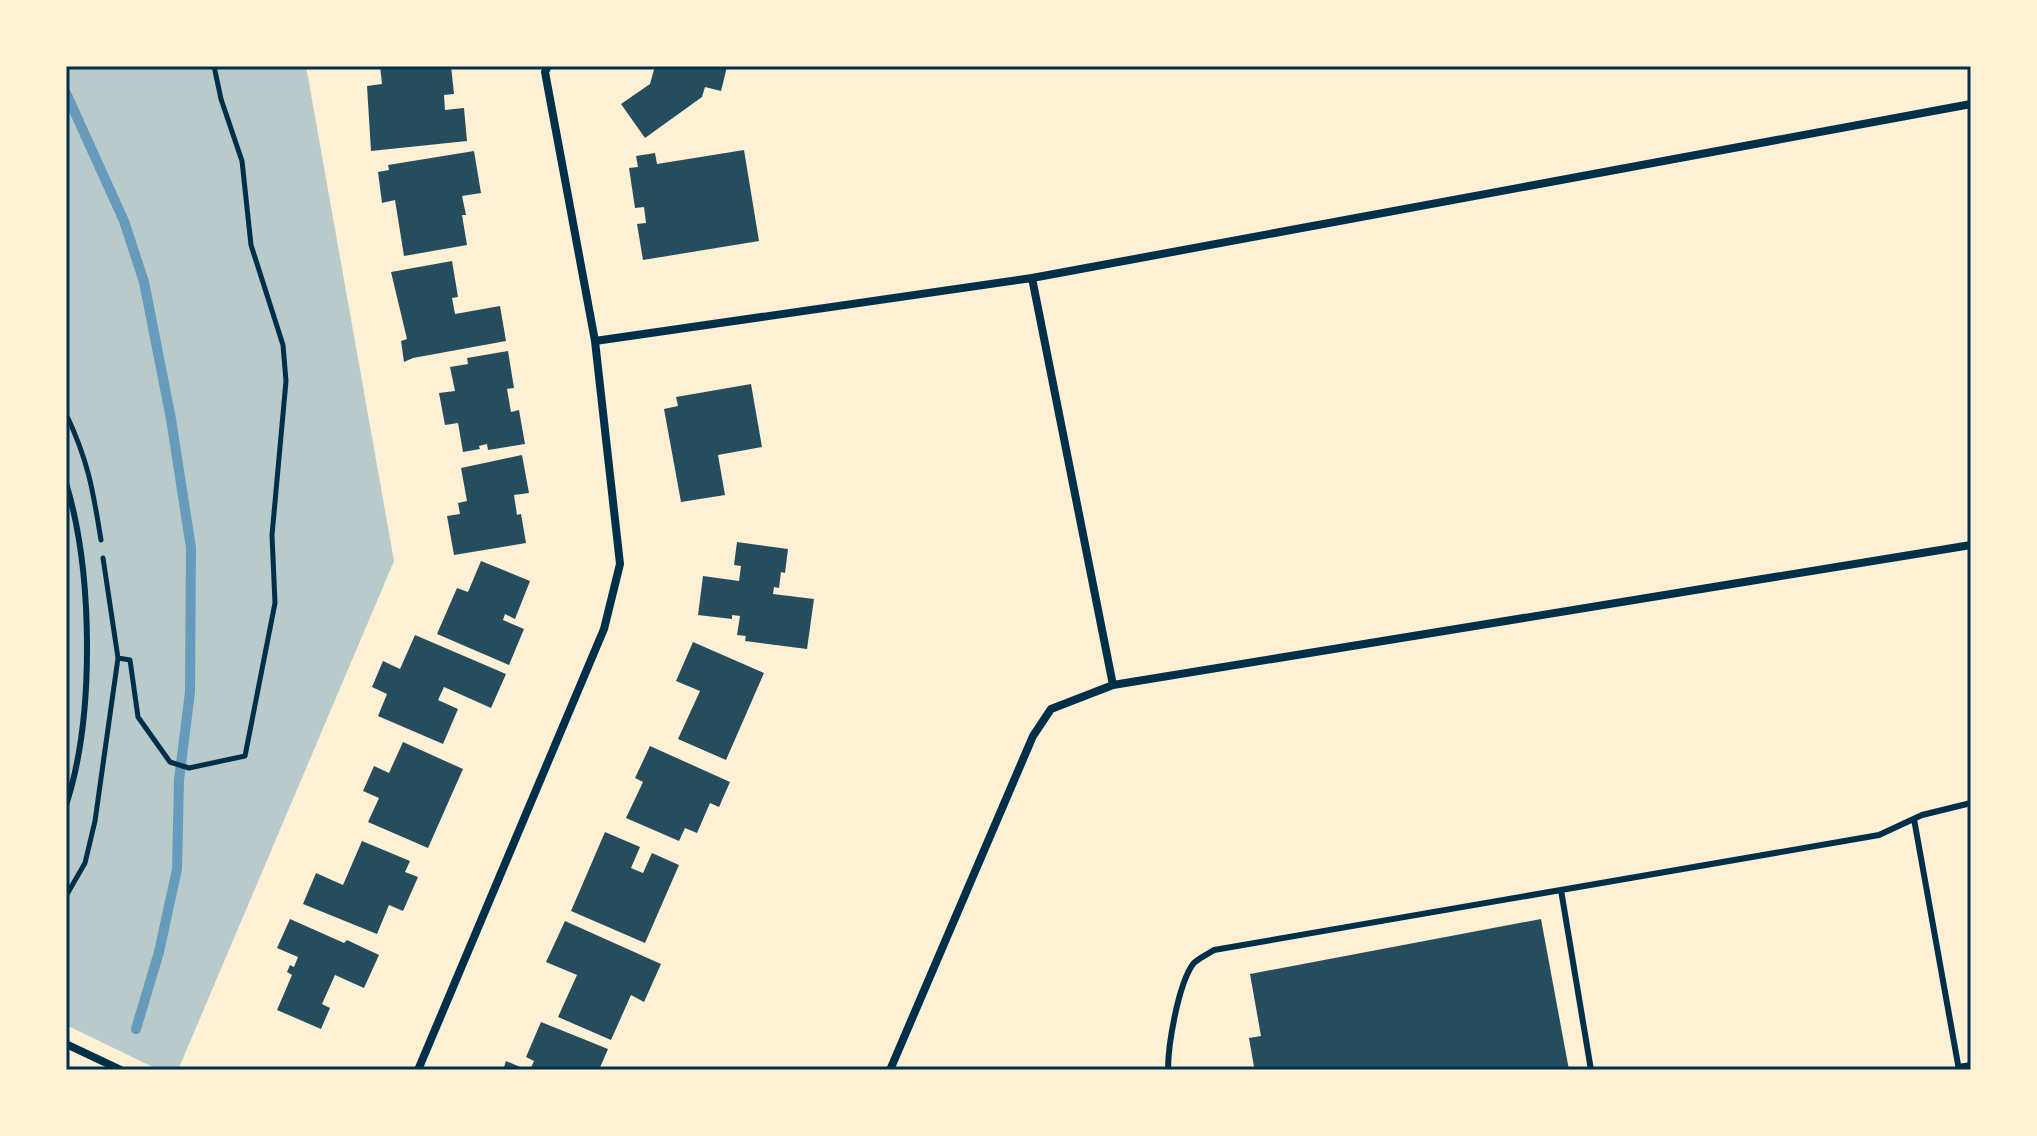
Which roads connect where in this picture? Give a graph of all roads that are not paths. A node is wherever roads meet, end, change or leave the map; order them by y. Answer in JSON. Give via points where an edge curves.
{"nodes":[{"id":1,"x":548,"y":66,"type":"edge"},
{"id":2,"x":1971,"y":104,"type":"edge"},
{"id":3,"x":1032,"y":278,"type":"junction"},
{"id":4,"x":595,"y":341,"type":"junction"},
{"id":5,"x":66,"y":483,"type":"edge"},
{"id":6,"x":1971,"y":545,"type":"edge"},
{"id":7,"x":1113,"y":685,"type":"junction"},
{"id":8,"x":1971,"y":803,"type":"edge"},
{"id":9,"x":66,"y":805,"type":"edge"},
{"id":10,"x":1914,"y":819,"type":"junction"},
{"id":11,"x":1561,"y":890,"type":"junction"},
{"id":12,"x":66,"y":1044,"type":"edge"},
{"id":13,"x":1971,"y":1065,"type":"edge"},
{"id":14,"x":1958,"y":1068,"type":"edge"},
{"id":15,"x":121,"y":1070,"type":"edge"},
{"id":16,"x":418,"y":1070,"type":"edge"},
{"id":17,"x":890,"y":1070,"type":"edge"},
{"id":18,"x":1168,"y":1070,"type":"edge"},
{"id":19,"x":1591,"y":1070,"type":"edge"}],
"edges":[{"from":1,"to":4,"type":"street"},
{"from":2,"to":3,"type":"street"},
{"from":3,"to":4,"type":"street"},
{"from":3,"to":7,"type":"street"},
{"from":4,"to":16,"type":"street","via":[[620,564],[604,629]]},
{"from":5,"to":9,"type":"lane","via":[[84,565],[86,637],[84,707]]},
{"from":6,"to":7,"type":"street"},
{"from":7,"to":17,"type":"street","via":[[1051,709],[1033,736]]},
{"from":8,"to":10,"type":"lane"},
{"from":10,"to":11,"type":"lane","via":[[1879,835]]},
{"from":10,"to":14,"type":"lane"},
{"from":11,"to":18,"type":"lane","via":[[1214,950],[1193,963],[1183,989],[1168,1044]]},
{"from":11,"to":19,"type":"lane"},
{"from":12,"to":15,"type":"street"},
{"from":13,"to":14,"type":"lane"}]}
